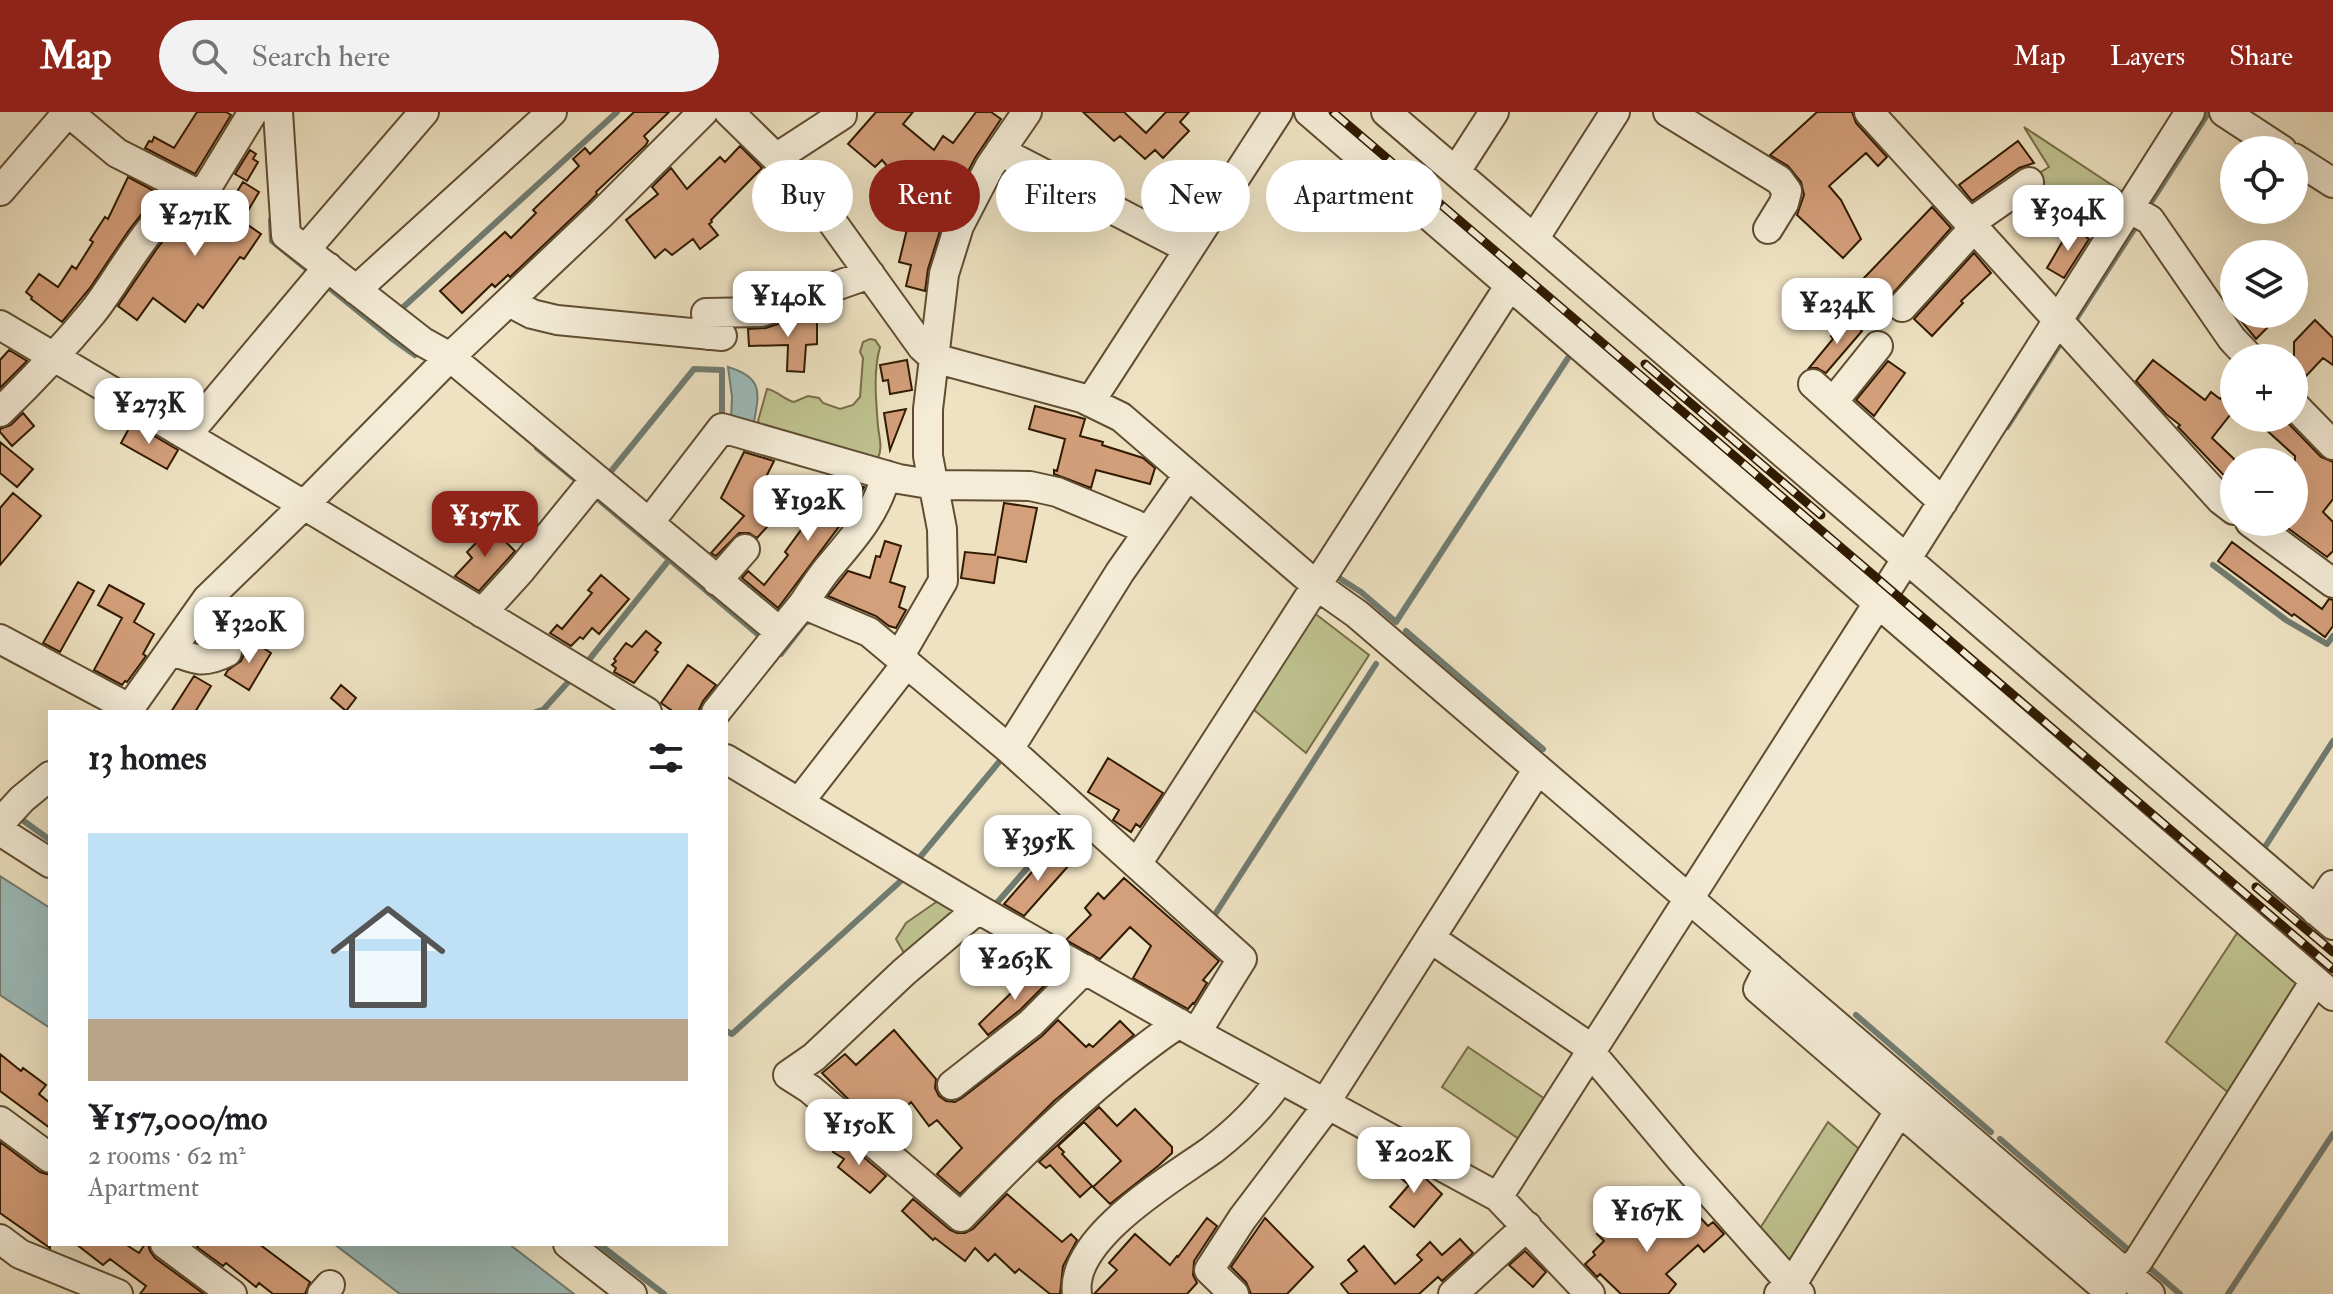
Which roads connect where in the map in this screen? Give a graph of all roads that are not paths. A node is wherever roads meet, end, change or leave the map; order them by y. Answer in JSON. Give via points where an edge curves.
{"nodes":[{"id":1,"x":68,"y":112,"type":"edge"},
{"id":2,"x":253,"y":112,"type":"edge"},
{"id":3,"x":278,"y":112,"type":"edge"},
{"id":4,"x":424,"y":112,"type":"edge"},
{"id":5,"x":552,"y":112,"type":"edge"},
{"id":6,"x":703,"y":112,"type":"edge"},
{"id":7,"x":729,"y":112,"type":"edge"},
{"id":8,"x":1027,"y":112,"type":"edge"},
{"id":9,"x":1278,"y":112,"type":"edge"},
{"id":10,"x":1309,"y":112,"type":"edge"},
{"id":11,"x":1386,"y":112,"type":"edge"},
{"id":12,"x":1494,"y":112,"type":"edge"},
{"id":13,"x":1615,"y":112,"type":"edge"},
{"id":14,"x":1668,"y":112,"type":"edge"},
{"id":15,"x":1869,"y":112,"type":"edge"},
{"id":16,"x":2190,"y":112,"type":"edge"},
{"id":17,"x":2224,"y":112,"type":"edge"},
{"id":18,"x":842,"y":115,"type":"dead end"},
{"id":19,"x":2261,"y":136,"type":"edge"},
{"id":20,"x":1000,"y":151,"type":"junction"},
{"id":21,"x":776,"y":158,"type":"junction"},
{"id":22,"x":2308,"y":167,"type":"edge"},
{"id":23,"x":1456,"y":171,"type":"junction"},
{"id":24,"x":2029,"y":182,"type":"dead end"},
{"id":25,"x":2333,"y":183,"type":"edge"},
{"id":26,"x":0,"y":191,"type":"edge"},
{"id":27,"x":192,"y":191,"type":"junction"},
{"id":28,"x":2129,"y":208,"type":"junction"},
{"id":29,"x":1972,"y":226,"type":"junction"},
{"id":30,"x":1768,"y":229,"type":"dead end"},
{"id":31,"x":1534,"y":239,"type":"junction"},
{"id":32,"x":1189,"y":249,"type":"junction"},
{"id":33,"x":317,"y":258,"type":"junction"},
{"id":34,"x":870,"y":274,"type":"junction"},
{"id":35,"x":1510,"y":285,"type":"junction"},
{"id":36,"x":356,"y":290,"type":"junction"},
{"id":37,"x":509,"y":302,"type":"junction"},
{"id":38,"x":1902,"y":307,"type":"dead end"},
{"id":39,"x":2058,"y":320,"type":"junction"},
{"id":40,"x":0,"y":325,"type":"edge"},
{"id":41,"x":2237,"y":344,"type":"edge"},
{"id":42,"x":1878,"y":346,"type":"dead end"},
{"id":43,"x":54,"y":356,"type":"junction"},
{"id":44,"x":450,"y":357,"type":"junction"},
{"id":45,"x":934,"y":358,"type":"junction"},
{"id":46,"x":1090,"y":402,"type":"junction"},
{"id":47,"x":0,"y":412,"type":"edge"},
{"id":48,"x":2308,"y":419,"type":"edge"},
{"id":49,"x":187,"y":435,"type":"junction"},
{"id":50,"x":2333,"y":445,"type":"edge"},
{"id":51,"x":886,"y":475,"type":"junction"},
{"id":52,"x":1188,"y":475,"type":"junction"},
{"id":53,"x":595,"y":479,"type":"junction"},
{"id":54,"x":935,"y":485,"type":"junction"},
{"id":55,"x":2220,"y":499,"type":"edge"},
{"id":56,"x":1943,"y":502,"type":"junction"},
{"id":57,"x":304,"y":505,"type":"junction"},
{"id":58,"x":649,"y":523,"type":"junction"},
{"id":59,"x":1148,"y":532,"type":"junction"},
{"id":60,"x":2269,"y":536,"type":"edge"},
{"id":61,"x":745,"y":549,"type":"dead end"},
{"id":62,"x":1907,"y":558,"type":"junction"},
{"id":63,"x":717,"y":581,"type":"junction"},
{"id":64,"x":2333,"y":583,"type":"edge"},
{"id":65,"x":1316,"y":585,"type":"junction"},
{"id":66,"x":803,"y":604,"type":"junction"},
{"id":67,"x":1878,"y":604,"type":"junction"},
{"id":68,"x":482,"y":613,"type":"junction"},
{"id":69,"x":780,"y":632,"type":"junction"},
{"id":70,"x":0,"y":639,"type":"edge"},
{"id":71,"x":171,"y":650,"type":"junction"},
{"id":72,"x":227,"y":652,"type":"dead end"},
{"id":73,"x":903,"y":660,"type":"junction"},
{"id":74,"x":129,"y":710,"type":"edge"},
{"id":75,"x":644,"y":710,"type":"edge"},
{"id":76,"x":718,"y":710,"type":"edge"},
{"id":77,"x":1009,"y":749,"type":"junction"},
{"id":78,"x":728,"y":760,"type":"edge"},
{"id":79,"x":1538,"y":769,"type":"junction"},
{"id":80,"x":48,"y":778,"type":"edge"},
{"id":81,"x":800,"y":801,"type":"junction"},
{"id":82,"x":0,"y":823,"type":"edge"},
{"id":83,"x":0,"y":831,"type":"edge"},
{"id":84,"x":48,"y":862,"type":"edge"},
{"id":85,"x":1137,"y":864,"type":"junction"},
{"id":86,"x":2333,"y":885,"type":"edge"},
{"id":87,"x":1689,"y":899,"type":"junction"},
{"id":88,"x":978,"y":909,"type":"junction"},
{"id":89,"x":2325,"y":918,"type":"edge"},
{"id":90,"x":1430,"y":938,"type":"junction"},
{"id":91,"x":1085,"y":969,"type":"junction"},
{"id":92,"x":2324,"y":988,"type":"edge"},
{"id":93,"x":1188,"y":1028,"type":"junction"},
{"id":94,"x":1591,"y":1051,"type":"junction"},
{"id":95,"x":1280,"y":1079,"type":"junction"},
{"id":96,"x":952,"y":1085,"type":"dead end"},
{"id":97,"x":1906,"y":1100,"type":"junction"},
{"id":98,"x":1327,"y":1104,"type":"junction"},
{"id":99,"x":0,"y":1121,"type":"edge"},
{"id":100,"x":48,"y":1157,"type":"edge"},
{"id":101,"x":1498,"y":1197,"type":"junction"},
{"id":102,"x":1527,"y":1226,"type":"junction"},
{"id":103,"x":0,"y":1239,"type":"edge"},
{"id":104,"x":168,"y":1246,"type":"edge"},
{"id":105,"x":571,"y":1246,"type":"edge"},
{"id":106,"x":2103,"y":1285,"type":"edge"},
{"id":107,"x":1790,"y":1291,"type":"edge"},
{"id":108,"x":227,"y":1293,"type":"edge"},
{"id":109,"x":118,"y":1294,"type":"edge"},
{"id":110,"x":632,"y":1294,"type":"edge"},
{"id":111,"x":1077,"y":1294,"type":"edge"},
{"id":112,"x":1234,"y":1294,"type":"edge"},
{"id":113,"x":1453,"y":1294,"type":"edge"},
{"id":114,"x":1590,"y":1294,"type":"edge"},
{"id":115,"x":2150,"y":1294,"type":"edge"}],
"edges":[{"from":1,"to":26,"type":"street"},
{"from":1,"to":27,"type":"street","via":[[117,153]]},
{"from":2,"to":27,"type":"street","via":[[206,189]]},
{"from":3,"to":33,"type":"street","via":[[286,235]]},
{"from":4,"to":33,"type":"street"},
{"from":5,"to":36,"type":"street"},
{"from":6,"to":37,"type":"street"},
{"from":7,"to":21,"type":"street"},
{"from":8,"to":20,"type":"street"},
{"from":9,"to":32,"type":"street"},
{"from":10,"to":35,"type":"street"},
{"from":11,"to":23,"type":"street"},
{"from":12,"to":23,"type":"street"},
{"from":13,"to":31,"type":"street"},
{"from":14,"to":30,"type":"street","via":[[1779,180],[1787,191]]},
{"from":15,"to":29,"type":"street"},
{"from":16,"to":28,"type":"street"},
{"from":17,"to":19,"type":"street"},
{"from":18,"to":21,"type":"street"},
{"from":20,"to":32,"type":"street"},
{"from":20,"to":45,"type":"street","via":[[955,238],[944,274]]},
{"from":21,"to":34,"type":"street","via":[[810,191]]},
{"from":22,"to":25,"type":"street"},
{"from":23,"to":31,"type":"street"},
{"from":24,"to":29,"type":"street"},
{"from":27,"to":43,"type":"street","via":[[152,226],[95,310]]},
{"from":28,"to":39,"type":"street"},
{"from":28,"to":41,"type":"street","via":[[2150,220]]},
{"from":29,"to":38,"type":"street"},
{"from":29,"to":39,"type":"street"},
{"from":31,"to":62,"type":"street"},
{"from":32,"to":46,"type":"street"},
{"from":33,"to":36,"type":"street"},
{"from":33,"to":49,"type":"street"},
{"from":34,"to":37,"type":"street","via":[[761,312],[706,313],[715,335],[557,320]]},
{"from":34,"to":45,"type":"street"},
{"from":35,"to":65,"type":"street"},
{"from":35,"to":67,"type":"street"},
{"from":36,"to":44,"type":"street"},
{"from":37,"to":44,"type":"street"},
{"from":39,"to":55,"type":"street"},
{"from":39,"to":56,"type":"street"},
{"from":40,"to":43,"type":"street"},
{"from":42,"to":56,"type":"street","via":[[1823,393]]},
{"from":43,"to":47,"type":"street"},
{"from":43,"to":49,"type":"street"},
{"from":44,"to":53,"type":"street"},
{"from":44,"to":57,"type":"street"},
{"from":45,"to":46,"type":"street"},
{"from":45,"to":54,"type":"street","via":[[928,456]]},
{"from":46,"to":52,"type":"street","via":[[1137,428]]},
{"from":48,"to":50,"type":"street"},
{"from":49,"to":57,"type":"street"},
{"from":51,"to":54,"type":"street"},
{"from":51,"to":58,"type":"street","via":[[722,428]]},
{"from":51,"to":66,"type":"street","via":[[865,521]]},
{"from":52,"to":59,"type":"street"},
{"from":52,"to":65,"type":"street"},
{"from":53,"to":58,"type":"street"},
{"from":53,"to":68,"type":"street"},
{"from":54,"to":59,"type":"street","via":[[1030,486],[1057,492]]},
{"from":54,"to":73,"type":"street","via":[[943,581]]},
{"from":56,"to":62,"type":"street"},
{"from":57,"to":68,"type":"street"},
{"from":57,"to":71,"type":"street","via":[[207,599]]},
{"from":58,"to":63,"type":"street"},
{"from":59,"to":77,"type":"street"},
{"from":60,"to":64,"type":"street"},
{"from":61,"to":63,"type":"street"},
{"from":62,"to":67,"type":"street"},
{"from":62,"to":89,"type":"street"},
{"from":63,"to":69,"type":"street"},
{"from":65,"to":79,"type":"street"},
{"from":65,"to":85,"type":"street"},
{"from":66,"to":69,"type":"street"},
{"from":66,"to":73,"type":"street","via":[[869,632]]},
{"from":67,"to":87,"type":"street"},
{"from":67,"to":92,"type":"street"},
{"from":68,"to":75,"type":"street"},
{"from":69,"to":76,"type":"street"},
{"from":70,"to":74,"type":"street"},
{"from":71,"to":72,"type":"street","via":[[211,660]]},
{"from":71,"to":74,"type":"street"},
{"from":73,"to":77,"type":"street"},
{"from":73,"to":81,"type":"street"},
{"from":77,"to":85,"type":"street"},
{"from":78,"to":81,"type":"street"},
{"from":79,"to":87,"type":"street"},
{"from":79,"to":90,"type":"street"},
{"from":80,"to":82,"type":"street"},
{"from":81,"to":88,"type":"street"},
{"from":83,"to":84,"type":"street"},
{"from":85,"to":93,"type":"street","via":[[1242,959]]},
{"from":86,"to":89,"type":"street"},
{"from":87,"to":94,"type":"street"},
{"from":87,"to":97,"type":"street","via":[[1769,967]]},
{"from":88,"to":91,"type":"street"},
{"from":88,"to":93,"type":"street","via":[[788,1075],[961,1217],[1141,1049]]},
{"from":90,"to":94,"type":"street"},
{"from":90,"to":98,"type":"street"},
{"from":91,"to":93,"type":"street"},
{"from":91,"to":96,"type":"street","via":[[1031,1023]]},
{"from":92,"to":106,"type":"street","via":[[2138,1261]]},
{"from":93,"to":95,"type":"street"},
{"from":94,"to":101,"type":"street"},
{"from":94,"to":107,"type":"street"},
{"from":95,"to":98,"type":"street"},
{"from":95,"to":111,"type":"street","via":[[1220,1143],[1115,1221],[1085,1260]]},
{"from":97,"to":106,"type":"street"},
{"from":97,"to":107,"type":"street"},
{"from":98,"to":101,"type":"street"},
{"from":98,"to":112,"type":"street","via":[[1209,1270]]},
{"from":99,"to":100,"type":"street"},
{"from":101,"to":102,"type":"street"},
{"from":102,"to":113,"type":"street"},
{"from":102,"to":114,"type":"street"},
{"from":103,"to":109,"type":"street","via":[[20,1254]]},
{"from":104,"to":108,"type":"street"},
{"from":105,"to":110,"type":"street"},
{"from":106,"to":115,"type":"street"}]}
